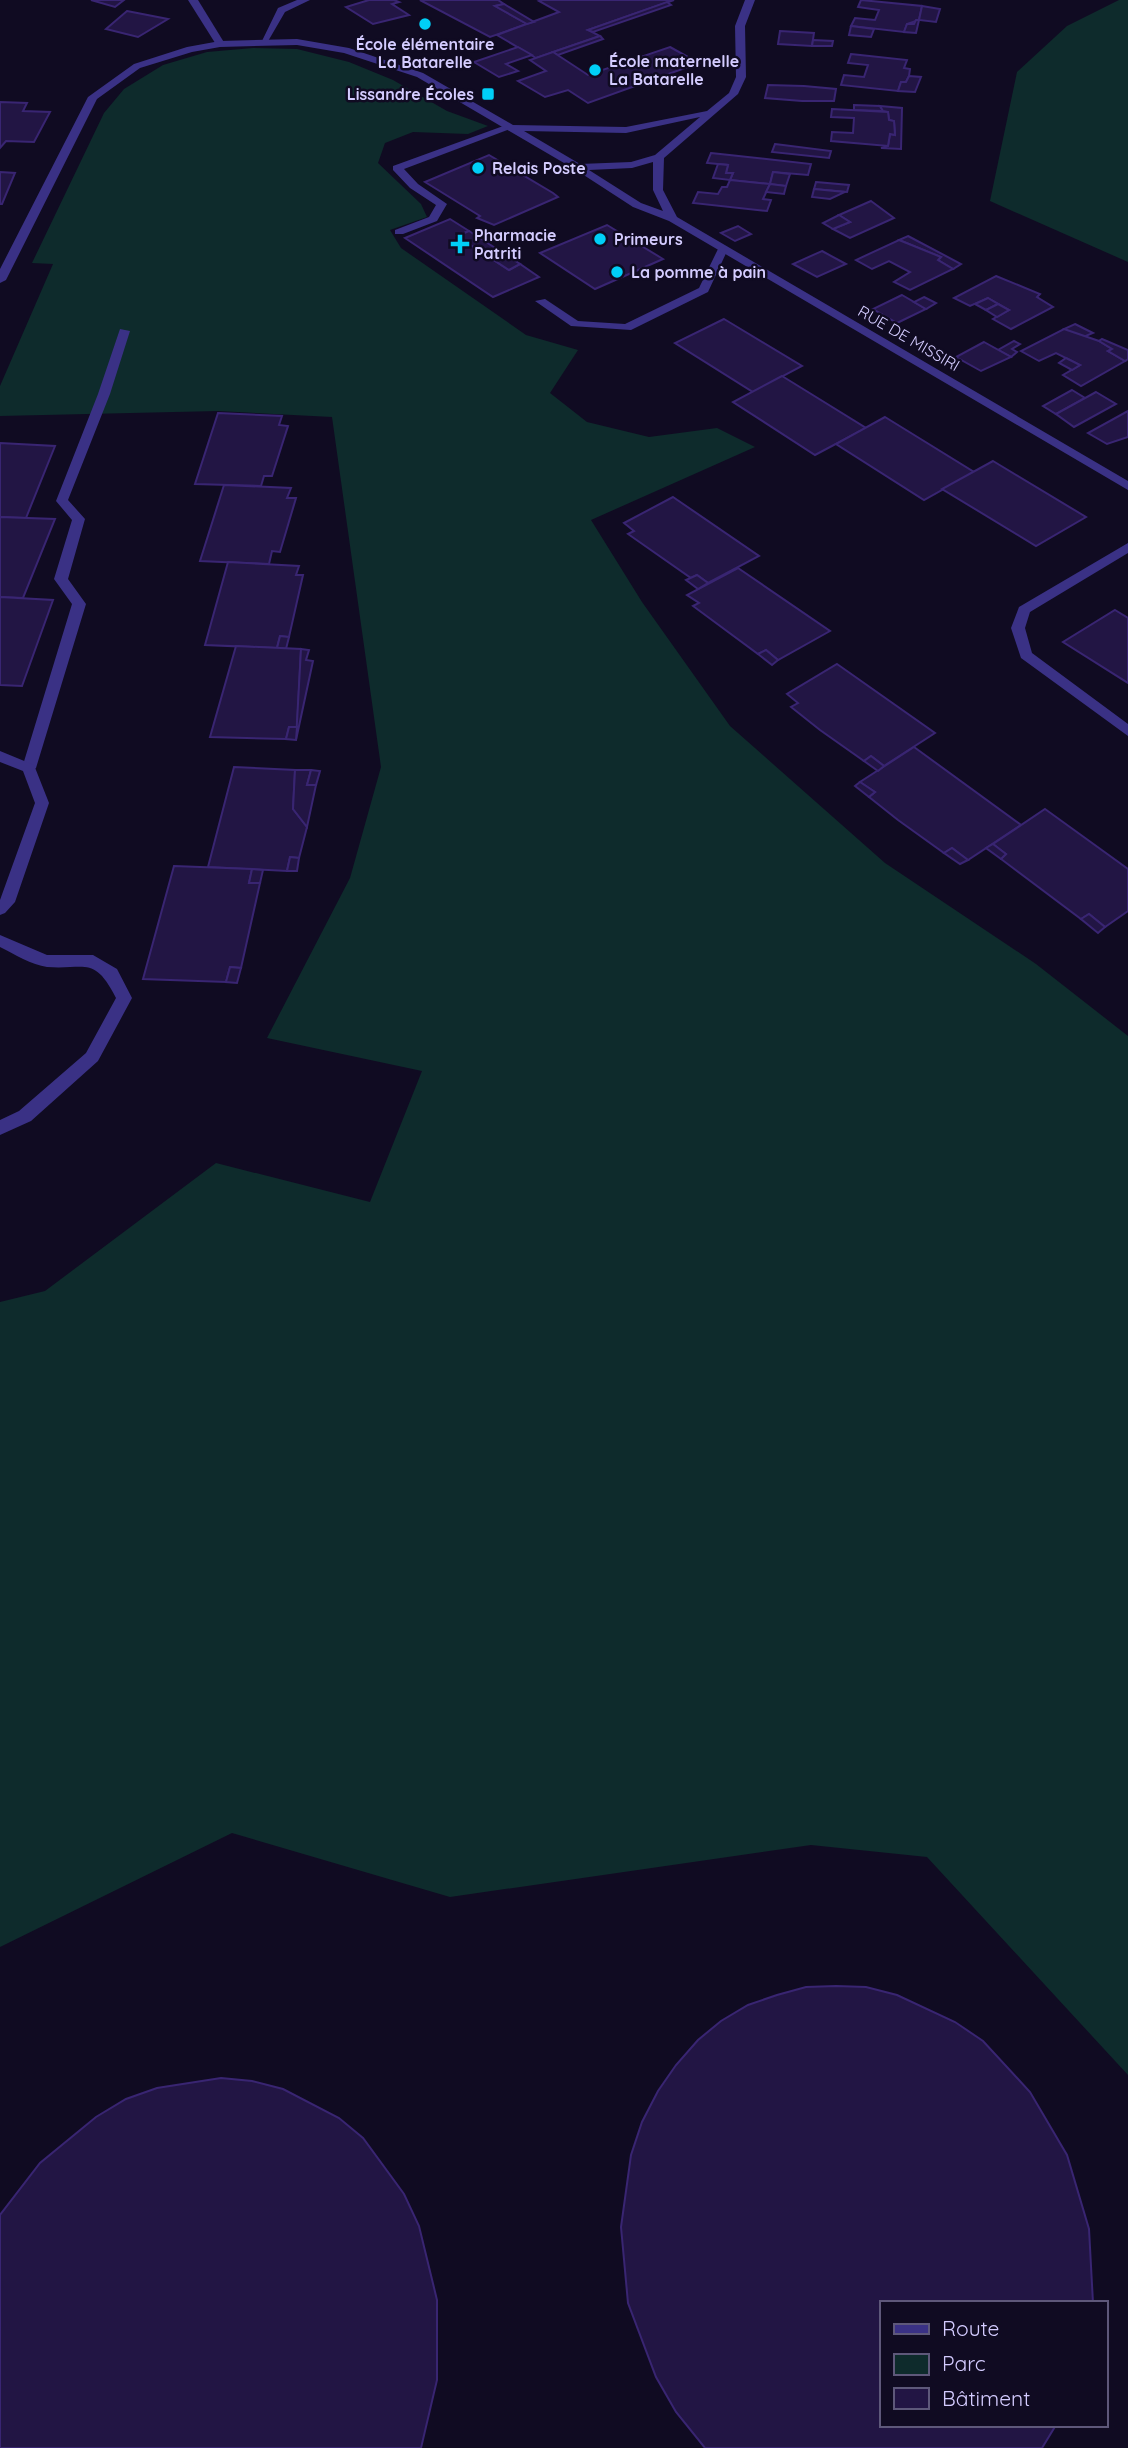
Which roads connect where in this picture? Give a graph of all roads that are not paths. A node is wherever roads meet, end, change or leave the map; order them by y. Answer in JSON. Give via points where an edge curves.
{"nodes":[{"id":1,"x":193,"y":0,"type":"edge"},
{"id":2,"x":305,"y":0,"type":"edge"},
{"id":3,"x":750,"y":0,"type":"edge"},
{"id":4,"x":264,"y":41,"type":"junction"},
{"id":5,"x":220,"y":44,"type":"junction"},
{"id":6,"x":711,"y":111,"type":"junction"},
{"id":7,"x":510,"y":127,"type":"junction"},
{"id":8,"x":626,"y":130,"type":"junction"},
{"id":9,"x":578,"y":131,"type":"junction"},
{"id":10,"x":647,"y":136,"type":"dead end"},
{"id":11,"x":660,"y":150,"type":"junction"},
{"id":12,"x":565,"y":158,"type":"junction"},
{"id":13,"x":578,"y":167,"type":"junction"},
{"id":14,"x":673,"y":219,"type":"junction"},
{"id":15,"x":399,"y":232,"type":"dead end"},
{"id":16,"x":723,"y":249,"type":"junction"},
{"id":17,"x":0,"y":280,"type":"edge"},
{"id":18,"x":541,"y":302,"type":"dead end"},
{"id":19,"x":124,"y":331,"type":"dead end"},
{"id":20,"x":1128,"y":486,"type":"edge"},
{"id":21,"x":1128,"y":547,"type":"edge"},
{"id":22,"x":1128,"y":731,"type":"edge"},
{"id":23,"x":0,"y":756,"type":"edge"},
{"id":24,"x":29,"y":768,"type":"junction"},
{"id":25,"x":0,"y":909,"type":"edge"},
{"id":26,"x":0,"y":941,"type":"edge"},
{"id":27,"x":0,"y":1128,"type":"edge"}],
"edges":[{"from":1,"to":5,"type":"street"},
{"from":2,"to":4,"type":"street","via":[[281,10]]},
{"from":3,"to":6,"type":"street","via":[[740,26],[741,77],[733,94]]},
{"from":4,"to":5,"type":"street","name":"RUE DE MISSIRI"},
{"from":4,"to":7,"type":"street","name":"RUE DE MISSIRI","via":[[346,50],[420,75]]},
{"from":5,"to":17,"type":"street","name":"RUE DE MISSIRI","via":[[137,66],[93,97]]},
{"from":6,"to":8,"type":"street"},
{"from":6,"to":11,"type":"street"},
{"from":7,"to":9,"type":"street"},
{"from":7,"to":12,"type":"street","name":"RUE DE MISSIRI"},
{"from":7,"to":15,"type":"street","via":[[397,167],[414,186],[442,204],[433,219]]},
{"from":8,"to":9,"type":"street"},
{"from":8,"to":10,"type":"street"},
{"from":9,"to":12,"type":"street","via":[[561,142]]},
{"from":11,"to":13,"type":"street","via":[[632,166]]},
{"from":11,"to":14,"type":"street","name":"RUE DE MISSIRI","via":[[654,176],[657,195]]},
{"from":12,"to":13,"type":"street","name":"RUE DE MISSIRI"},
{"from":13,"to":14,"type":"street","name":"RUE DE MISSIRI","via":[[637,205]]},
{"from":14,"to":16,"type":"street","name":"RUE DE MISSIRI"},
{"from":16,"to":18,"type":"street","via":[[704,290],[627,328],[575,324]]},
{"from":16,"to":20,"type":"street","name":"RUE DE MISSIRI"},
{"from":19,"to":24,"type":"street","via":[[62,501],[79,519],[61,579],[79,604]]},
{"from":21,"to":22,"type":"street","via":[[1024,610],[1018,628],[1026,655]]},
{"from":23,"to":24,"type":"street"},
{"from":24,"to":25,"type":"street","via":[[42,803],[7,902]]},
{"from":26,"to":27,"type":"street","via":[[46,961],[87,959],[111,972],[124,998],[92,1058],[25,1116]]}]}
